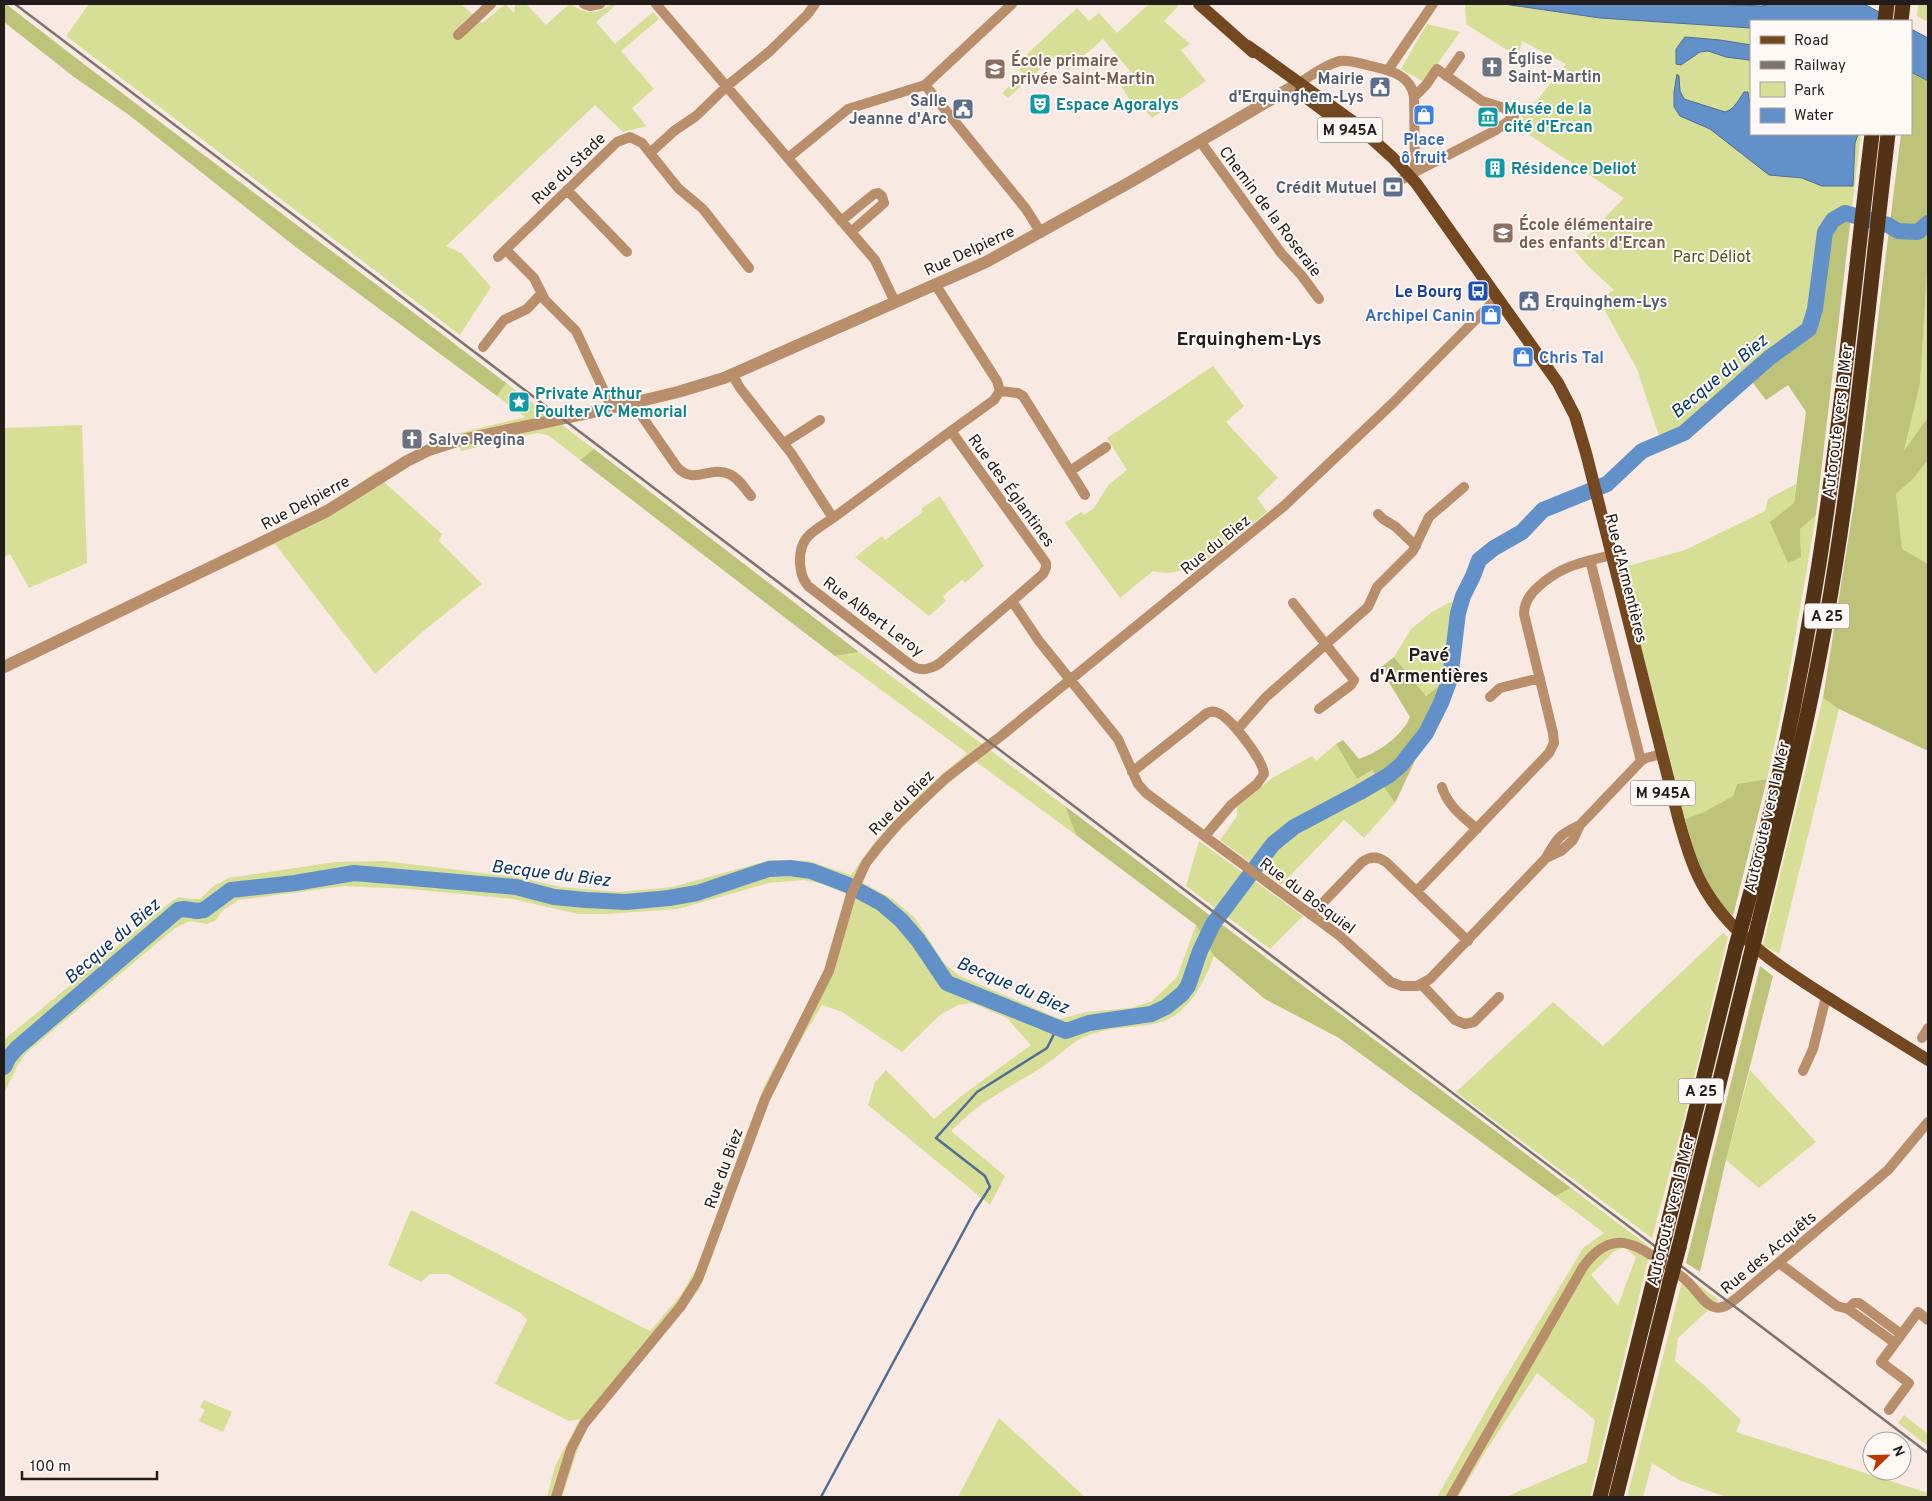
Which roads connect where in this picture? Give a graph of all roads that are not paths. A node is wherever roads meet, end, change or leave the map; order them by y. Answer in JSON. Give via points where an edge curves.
{"nodes":[{"id":1,"x":492,"y":4,"type":"edge"},
{"id":2,"x":584,"y":4,"type":"edge"},
{"id":3,"x":600,"y":4,"type":"edge"},
{"id":4,"x":656,"y":4,"type":"edge"},
{"id":5,"x":814,"y":4,"type":"edge"},
{"id":6,"x":1012,"y":4,"type":"edge"},
{"id":7,"x":1199,"y":4,"type":"edge"},
{"id":8,"x":1433,"y":4,"type":"edge"},
{"id":9,"x":1887,"y":4,"type":"edge"},
{"id":10,"x":1903,"y":4,"type":"edge"},
{"id":11,"x":1885,"y":20,"type":"edge"},
{"id":12,"x":1901,"y":20,"type":"edge"},
{"id":13,"x":458,"y":35,"type":"dead end"},
{"id":14,"x":1460,"y":56,"type":"dead end"},
{"id":15,"x":1388,"y":70,"type":"junction"},
{"id":16,"x":1446,"y":76,"type":"junction"},
{"id":17,"x":1295,"y":84,"type":"junction"},
{"id":18,"x":925,"y":85,"type":"junction"},
{"id":19,"x":728,"y":86,"type":"junction"},
{"id":20,"x":1414,"y":97,"type":"junction"},
{"id":21,"x":1872,"y":135,"type":"edge"},
{"id":22,"x":1888,"y":135,"type":"edge"},
{"id":23,"x":1200,"y":141,"type":"junction"},
{"id":24,"x":650,"y":153,"type":"junction"},
{"id":25,"x":788,"y":158,"type":"junction"},
{"id":26,"x":1410,"y":176,"type":"junction"},
{"id":27,"x":567,"y":190,"type":"junction"},
{"id":28,"x":841,"y":221,"type":"junction"},
{"id":29,"x":851,"y":232,"type":"junction"},
{"id":30,"x":1040,"y":233,"type":"junction"},
{"id":31,"x":626,"y":252,"type":"dead end"},
{"id":32,"x":749,"y":268,"type":"dead end"},
{"id":33,"x":935,"y":284,"type":"junction"},
{"id":34,"x":541,"y":294,"type":"junction"},
{"id":35,"x":1319,"y":299,"type":"dead end"},
{"id":36,"x":1495,"y":299,"type":"junction"},
{"id":37,"x":895,"y":302,"type":"junction"},
{"id":38,"x":484,"y":347,"type":"dead end"},
{"id":39,"x":732,"y":374,"type":"junction"},
{"id":40,"x":1000,"y":391,"type":"junction"},
{"id":41,"x":632,"y":402,"type":"junction"},
{"id":42,"x":612,"y":408,"type":"junction"},
{"id":43,"x":820,"y":420,"type":"dead end"},
{"id":44,"x":951,"y":431,"type":"junction"},
{"id":45,"x":784,"y":443,"type":"junction"},
{"id":46,"x":1106,"y":447,"type":"dead end"},
{"id":47,"x":1070,"y":471,"type":"junction"},
{"id":48,"x":1464,"y":487,"type":"dead end"},
{"id":49,"x":1085,"y":495,"type":"dead end"},
{"id":50,"x":751,"y":496,"type":"dead end"},
{"id":51,"x":1378,"y":514,"type":"dead end"},
{"id":52,"x":833,"y":518,"type":"junction"},
{"id":53,"x":1416,"y":546,"type":"junction"},
{"id":54,"x":1609,"y":556,"type":"junction"},
{"id":55,"x":1590,"y":560,"type":"junction"},
{"id":56,"x":1012,"y":601,"type":"junction"},
{"id":57,"x":1292,"y":603,"type":"dead end"},
{"id":58,"x":1326,"y":644,"type":"junction"},
{"id":59,"x":4,"y":667,"type":"edge"},
{"id":60,"x":1540,"y":678,"type":"junction"},
{"id":61,"x":1069,"y":680,"type":"junction"},
{"id":62,"x":1490,"y":697,"type":"dead end"},
{"id":63,"x":1319,"y":709,"type":"dead end"},
{"id":64,"x":1237,"y":730,"type":"junction"},
{"id":65,"x":1658,"y":755,"type":"junction"},
{"id":66,"x":1640,"y":761,"type":"junction"},
{"id":67,"x":1132,"y":772,"type":"junction"},
{"id":68,"x":1442,"y":787,"type":"dead end"},
{"id":69,"x":1477,"y":829,"type":"junction"},
{"id":70,"x":1205,"y":836,"type":"junction"},
{"id":71,"x":1417,"y":891,"type":"junction"},
{"id":72,"x":1311,"y":915,"type":"junction"},
{"id":73,"x":1468,"y":941,"type":"junction"},
{"id":74,"x":1422,"y":985,"type":"junction"},
{"id":75,"x":1499,"y":997,"type":"dead end"},
{"id":76,"x":1826,"y":997,"type":"junction"},
{"id":77,"x":1928,"y":1028,"type":"edge"},
{"id":78,"x":1922,"y":1038,"type":"dead end"},
{"id":79,"x":1928,"y":1060,"type":"edge"},
{"id":80,"x":1803,"y":1071,"type":"dead end"},
{"id":81,"x":1928,"y":1122,"type":"edge"},
{"id":82,"x":1779,"y":1263,"type":"junction"},
{"id":83,"x":1928,"y":1320,"type":"edge"},
{"id":84,"x":1898,"y":1339,"type":"junction"},
{"id":85,"x":1888,"y":1410,"type":"dead end"},
{"id":86,"x":556,"y":1497,"type":"edge"},
{"id":87,"x":1451,"y":1497,"type":"edge"},
{"id":88,"x":1600,"y":1497,"type":"edge"},
{"id":89,"x":1616,"y":1497,"type":"edge"}],
"edges":[{"from":1,"to":13,"type":"street"},
{"from":2,"to":3,"type":"street"},
{"from":4,"to":19,"type":"street"},
{"from":5,"to":19,"type":"street","via":[[808,15]]},
{"from":6,"to":18,"type":"street"},
{"from":7,"to":17,"type":"main road","number":"M 945A"},
{"from":8,"to":15,"type":"street"},
{"from":9,"to":11,"type":"highway"},
{"from":10,"to":12,"type":"highway"},
{"from":14,"to":16,"type":"street"},
{"from":15,"to":17,"type":"street","via":[[1340,61]]},
{"from":15,"to":20,"type":"street","via":[[1408,82]]},
{"from":16,"to":20,"type":"street","via":[[1437,69]]},
{"from":16,"to":26,"type":"street","via":[[1482,101],[1504,108],[1514,117]]},
{"from":17,"to":23,"type":"street","name":"Rue Delpierre"},
{"from":17,"to":26,"type":"main road","number":"M 945A","via":[[1324,112]]},
{"from":18,"to":25,"type":"street","via":[[848,109]]},
{"from":18,"to":30,"type":"street","via":[[1026,208]]},
{"from":19,"to":24,"type":"street"},
{"from":19,"to":25,"type":"street"},
{"from":20,"to":26,"type":"street"},
{"from":21,"to":88,"type":"highway","number":"A 25","bridge":true,"via":[[1831,478],[1812,605],[1785,743]]},
{"from":22,"to":89,"type":"highway","name":"Autoroute vers la Mer","number":"A 25","bridge":true,"via":[[1851,454],[1827,615],[1792,784]]},
{"from":23,"to":30,"type":"street","name":"Rue Delpierre"},
{"from":23,"to":35,"type":"street","name":"Chemin de la Roseraie","via":[[1280,253]]},
{"from":24,"to":27,"type":"street","name":"Rue du Stade","via":[[636,139],[623,138]]},
{"from":24,"to":32,"type":"street","name":"Rue du Stade","via":[[678,188],[703,209]]},
{"from":25,"to":28,"type":"street"},
{"from":26,"to":36,"type":"main road","name":"Rue d'Armentières","number":"M 945A"},
{"from":27,"to":31,"type":"street"},
{"from":27,"to":34,"type":"street","name":"Rue du Stade","via":[[502,254],[534,278]]},
{"from":28,"to":29,"type":"street"},
{"from":28,"to":29,"type":"street","via":[[874,194],[882,196],[884,203]]},
{"from":29,"to":37,"type":"street","via":[[877,264]]},
{"from":30,"to":33,"type":"street","name":"Rue Delpierre"},
{"from":33,"to":37,"type":"street","name":"Rue Delpierre"},
{"from":33,"to":40,"type":"street","via":[[997,381]]},
{"from":34,"to":38,"type":"street","via":[[527,309],[504,320]]},
{"from":34,"to":42,"type":"street","name":"Rue du Stade","via":[[576,331]]},
{"from":36,"to":54,"type":"main road","name":"Rue d'Armentières","number":"M 945A","via":[[1550,371],[1567,399],[1580,431]]},
{"from":36,"to":61,"type":"street","name":"Rue du Biez","via":[[1393,403],[1284,506]]},
{"from":37,"to":39,"type":"street","name":"Rue Delpierre"},
{"from":39,"to":41,"type":"street","name":"Rue Delpierre","via":[[688,389]]},
{"from":39,"to":45,"type":"street"},
{"from":40,"to":44,"type":"street","via":[[994,400]]},
{"from":40,"to":47,"type":"street","via":[[1023,396]]},
{"from":41,"to":42,"type":"street","name":"Rue Delpierre"},
{"from":41,"to":50,"type":"street","via":[[684,474],[726,472]]},
{"from":42,"to":59,"type":"street","name":"Rue Delpierre","via":[[457,441],[429,450],[320,515]]},
{"from":43,"to":45,"type":"street"},
{"from":44,"to":52,"type":"street","name":"Rue des Églantines"},
{"from":44,"to":56,"type":"street","name":"Rue des Églantines","via":[[1046,563],[1043,574]]},
{"from":45,"to":52,"type":"street"},
{"from":46,"to":47,"type":"street"},
{"from":47,"to":49,"type":"street"},
{"from":48,"to":53,"type":"street","via":[[1429,517]]},
{"from":51,"to":53,"type":"street"},
{"from":52,"to":56,"type":"street","name":"Rue Albert Leroy","via":[[802,543],[803,578],[808,586],[916,668],[923,670],[936,666]]},
{"from":53,"to":58,"type":"street","via":[[1377,587],[1368,607]]},
{"from":54,"to":55,"type":"street"},
{"from":54,"to":65,"type":"main road","name":"Rue d'Armentières","number":"M 945A"},
{"from":55,"to":60,"type":"street","via":[[1553,574],[1526,603],[1524,610]]},
{"from":55,"to":66,"type":"street","name":"Rue d'Armentières"},
{"from":56,"to":61,"type":"street"},
{"from":57,"to":58,"type":"street"},
{"from":58,"to":63,"type":"street","via":[[1354,682]]},
{"from":58,"to":64,"type":"street","via":[[1266,696]]},
{"from":60,"to":62,"type":"street","via":[[1500,688]]},
{"from":60,"to":69,"type":"street","via":[[1553,733],[1553,747]]},
{"from":61,"to":67,"type":"street","name":"Rue du Bosquiel","via":[[1118,739]]},
{"from":61,"to":86,"type":"street","name":"Rue du Biez","via":[[936,787],[898,824],[870,858],[851,895],[829,972],[765,1099],[698,1279],[681,1306],[584,1424],[571,1449]]},
{"from":64,"to":67,"type":"street","via":[[1222,715],[1210,712]]},
{"from":64,"to":70,"type":"street","via":[[1259,759],[1264,774],[1231,805]]},
{"from":65,"to":66,"type":"street"},
{"from":65,"to":76,"type":"main road","name":"Rue d'Armentières","number":"M 945A","via":[[1687,848],[1705,890],[1737,930],[1800,981]]},
{"from":66,"to":73,"type":"street","via":[[1580,824],[1566,848],[1546,858]]},
{"from":67,"to":70,"type":"street","name":"Rue du Bosquiel","via":[[1146,793]]},
{"from":68,"to":69,"type":"street","via":[[1450,805]]},
{"from":69,"to":71,"type":"street"},
{"from":70,"to":72,"type":"street","name":"Rue du Bosquiel"},
{"from":71,"to":72,"type":"street","via":[[1382,859],[1369,858]]},
{"from":71,"to":73,"type":"street"},
{"from":72,"to":74,"type":"street","name":"Rue du Bosquiel","via":[[1391,982],[1402,986]]},
{"from":73,"to":74,"type":"street"},
{"from":74,"to":75,"type":"street","via":[[1455,1020],[1465,1024],[1471,1024]]},
{"from":76,"to":79,"type":"main road","name":"Rue d'Armentières","number":"M 945A"},
{"from":76,"to":80,"type":"street","via":[[1813,1049]]},
{"from":77,"to":78,"type":"street"},
{"from":81,"to":82,"type":"street","name":"Rue des Acquêts","via":[[1888,1170]]},
{"from":82,"to":84,"type":"street","via":[[1837,1306],[1848,1309]]},
{"from":82,"to":87,"type":"street","name":"Rue des Acquêts","via":[[1731,1303],[1718,1308],[1710,1305],[1686,1280],[1639,1246],[1620,1243],[1596,1252],[1583,1267]]},
{"from":83,"to":84,"type":"street","via":[[1918,1312]]},
{"from":84,"to":85,"type":"street","via":[[1881,1362],[1909,1383]]}]}
